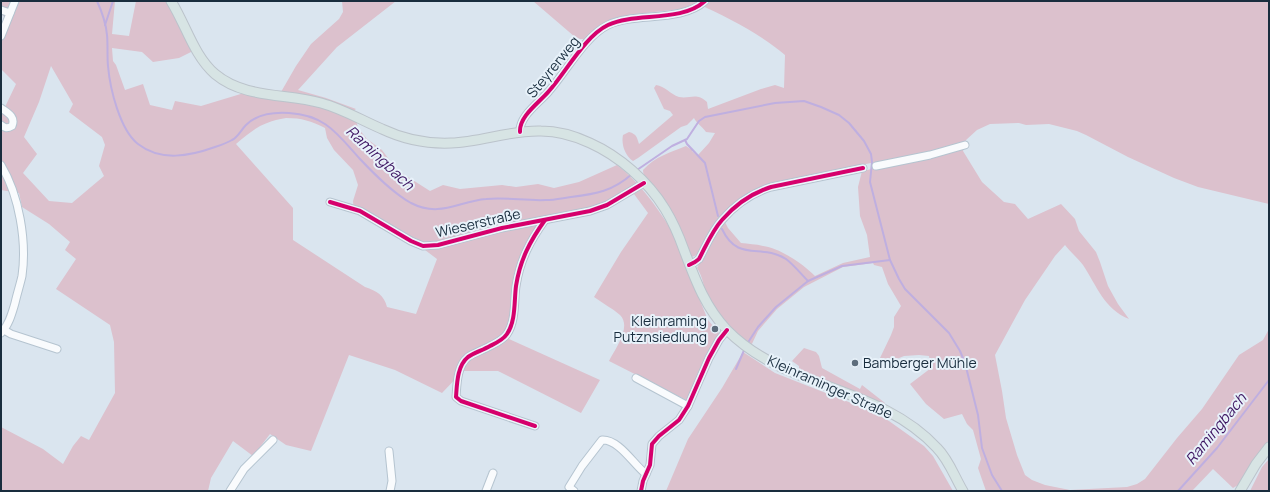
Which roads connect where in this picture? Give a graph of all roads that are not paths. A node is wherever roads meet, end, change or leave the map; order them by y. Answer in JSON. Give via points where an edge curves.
{"nodes":[{"id":1,"x":15,"y":1,"type":"edge"},
{"id":2,"x":171,"y":1,"type":"edge"},
{"id":3,"x":705,"y":1,"type":"edge"},
{"id":4,"x":1,"y":10,"type":"edge"},
{"id":5,"x":10,"y":13,"type":"junction"},
{"id":6,"x":1,"y":36,"type":"edge"},
{"id":7,"x":1,"y":108,"type":"edge"},
{"id":8,"x":1,"y":125,"type":"edge"},
{"id":9,"x":520,"y":132,"type":"junction"},
{"id":10,"x":965,"y":145,"type":"dead end"},
{"id":11,"x":1,"y":166,"type":"edge"},
{"id":12,"x":876,"y":166,"type":"dead end"},
{"id":13,"x":863,"y":168,"type":"dead end"},
{"id":14,"x":643,"y":181,"type":"junction"},
{"id":15,"x":330,"y":202,"type":"dead end"},
{"id":16,"x":545,"y":220,"type":"junction"},
{"id":17,"x":689,"y":265,"type":"junction"},
{"id":18,"x":727,"y":330,"type":"junction"},
{"id":19,"x":2,"y":332,"type":"edge"},
{"id":20,"x":57,"y":349,"type":"dead end"},
{"id":21,"x":636,"y":378,"type":"dead end"},
{"id":22,"x":688,"y":406,"type":"junction"},
{"id":23,"x":535,"y":426,"type":"dead end"},
{"id":24,"x":273,"y":440,"type":"dead end"},
{"id":25,"x":1269,"y":447,"type":"edge"},
{"id":26,"x":389,"y":451,"type":"dead end"},
{"id":27,"x":493,"y":473,"type":"dead end"},
{"id":28,"x":646,"y":474,"type":"junction"},
{"id":29,"x":571,"y":489,"type":"edge"},
{"id":30,"x":230,"y":491,"type":"edge"},
{"id":31,"x":390,"y":491,"type":"edge"},
{"id":32,"x":486,"y":491,"type":"edge"},
{"id":33,"x":641,"y":491,"type":"edge"},
{"id":34,"x":963,"y":491,"type":"edge"},
{"id":35,"x":1240,"y":491,"type":"edge"}],
"edges":[{"from":1,"to":5,"type":"street"},
{"from":2,"to":9,"type":"main road","name":"Kleinraminger Straße","via":[[203,61],[217,76],[234,87],[321,103],[396,135],[423,142],[464,142]]},
{"from":3,"to":9,"type":"street","name":"Steyrerweg","via":[[686,11],[618,21],[599,30],[523,119]]},
{"from":4,"to":5,"type":"street"},
{"from":5,"to":6,"type":"street"},
{"from":7,"to":8,"type":"street","via":[[11,115],[14,123],[9,128]]},
{"from":9,"to":14,"type":"main road","name":"Kleinraminger Straße","via":[[541,131],[570,136],[595,146],[622,162]]},
{"from":10,"to":12,"type":"street"},
{"from":11,"to":19,"type":"street","via":[[14,192],[23,254],[20,285]]},
{"from":13,"to":17,"type":"street","via":[[758,191],[722,220],[699,259]]},
{"from":14,"to":16,"type":"street","name":"Wieserstraße","via":[[607,205]]},
{"from":14,"to":17,"type":"main road","name":"Kleinraminger Straße","via":[[665,209]]},
{"from":15,"to":16,"type":"street","name":"Wieserstraße","via":[[360,211],[423,246],[438,245]]},
{"from":16,"to":23,"type":"street","name":"Wieserstraße","via":[[523,258],[516,285],[512,324],[507,334],[462,364],[456,397],[461,401]]},
{"from":17,"to":18,"type":"main road","name":"Kleinraminger Straße","via":[[707,304]]},
{"from":18,"to":22,"type":"street","via":[[709,358]]},
{"from":18,"to":34,"type":"main road","name":"Kleinraminger Straße","via":[[746,347],[790,372],[872,403],[904,421],[938,449]]},
{"from":19,"to":20,"type":"street"},
{"from":21,"to":22,"type":"street"},
{"from":22,"to":28,"type":"street","via":[[679,420],[652,444],[650,465]]},
{"from":24,"to":30,"type":"street","via":[[244,469]]},
{"from":25,"to":35,"type":"main road"},
{"from":26,"to":31,"type":"street","via":[[392,481]]},
{"from":27,"to":32,"type":"street"},
{"from":28,"to":29,"type":"street","via":[[618,446],[608,440],[602,440],[582,466]]},
{"from":28,"to":33,"type":"street"}]}
